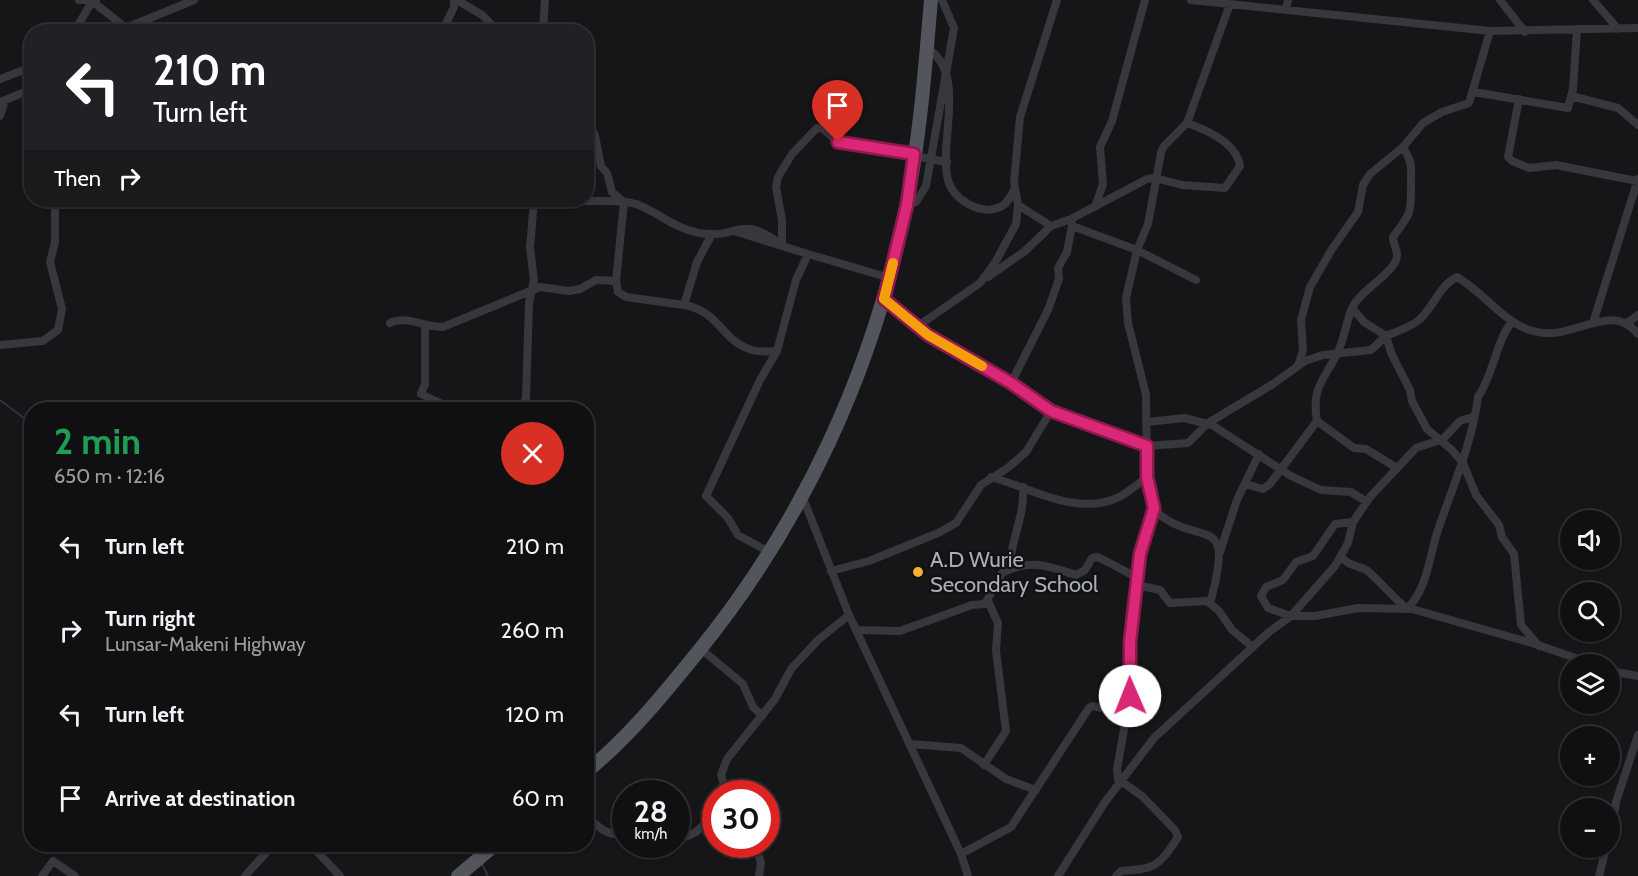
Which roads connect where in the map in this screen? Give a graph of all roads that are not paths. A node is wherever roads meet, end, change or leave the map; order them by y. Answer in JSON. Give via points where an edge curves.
{"nodes":[{"id":1,"x":79,"y":0,"type":"edge"},
{"id":2,"x":92,"y":0,"type":"edge"},
{"id":3,"x":97,"y":0,"type":"edge"},
{"id":4,"x":194,"y":0,"type":"edge"},
{"id":5,"x":455,"y":0,"type":"edge"},
{"id":6,"x":544,"y":0,"type":"edge"},
{"id":7,"x":932,"y":0,"type":"edge"},
{"id":8,"x":942,"y":0,"type":"edge"},
{"id":9,"x":1057,"y":0,"type":"edge"},
{"id":10,"x":1145,"y":0,"type":"edge"},
{"id":11,"x":1191,"y":0,"type":"edge"},
{"id":12,"x":1288,"y":0,"type":"edge"},
{"id":13,"x":1500,"y":0,"type":"edge"},
{"id":14,"x":1593,"y":0,"type":"edge"},
{"id":15,"x":1230,"y":4,"type":"junction"},
{"id":16,"x":1286,"y":10,"type":"junction"},
{"id":17,"x":78,"y":24,"type":"edge"},
{"id":18,"x":121,"y":24,"type":"edge"},
{"id":19,"x":136,"y":24,"type":"edge"},
{"id":20,"x":446,"y":24,"type":"edge"},
{"id":21,"x":491,"y":24,"type":"edge"},
{"id":22,"x":543,"y":24,"type":"edge"},
{"id":23,"x":1638,"y":28,"type":"edge"},
{"id":24,"x":1618,"y":29,"type":"junction"},
{"id":25,"x":1577,"y":30,"type":"junction"},
{"id":26,"x":1490,"y":31,"type":"junction"},
{"id":27,"x":1525,"y":32,"type":"junction"},
{"id":28,"x":927,"y":48,"type":"junction"},
{"id":29,"x":24,"y":70,"type":"edge"},
{"id":30,"x":0,"y":79,"type":"edge"},
{"id":31,"x":946,"y":79,"type":"junction"},
{"id":32,"x":24,"y":92,"type":"edge"},
{"id":33,"x":1474,"y":92,"type":"junction"},
{"id":34,"x":1571,"y":96,"type":"junction"},
{"id":35,"x":1519,"y":99,"type":"junction"},
{"id":36,"x":3,"y":101,"type":"edge"},
{"id":37,"x":0,"y":116,"type":"edge"},
{"id":38,"x":1187,"y":123,"type":"junction"},
{"id":39,"x":1638,"y":125,"type":"edge"},
{"id":40,"x":594,"y":134,"type":"edge"},
{"id":41,"x":1403,"y":147,"type":"junction"},
{"id":42,"x":914,"y":154,"type":"junction"},
{"id":43,"x":929,"y":159,"type":"junction"},
{"id":44,"x":947,"y":162,"type":"junction"},
{"id":45,"x":1155,"y":178,"type":"junction"},
{"id":46,"x":1638,"y":180,"type":"edge"},
{"id":47,"x":1014,"y":189,"type":"junction"},
{"id":48,"x":594,"y":201,"type":"edge"},
{"id":49,"x":624,"y":202,"type":"junction"},
{"id":50,"x":907,"y":205,"type":"junction"},
{"id":51,"x":1018,"y":205,"type":"junction"},
{"id":52,"x":55,"y":207,"type":"edge"},
{"id":53,"x":533,"y":207,"type":"edge"},
{"id":54,"x":1095,"y":207,"type":"junction"},
{"id":55,"x":1071,"y":223,"type":"junction"},
{"id":56,"x":1051,"y":226,"type":"junction"},
{"id":57,"x":712,"y":234,"type":"junction"},
{"id":58,"x":782,"y":245,"type":"junction"},
{"id":59,"x":1137,"y":250,"type":"junction"},
{"id":60,"x":808,"y":254,"type":"junction"},
{"id":61,"x":890,"y":278,"type":"junction"},
{"id":62,"x":1197,"y":279,"type":"dead end"},
{"id":63,"x":616,"y":281,"type":"junction"},
{"id":64,"x":980,"y":283,"type":"junction"},
{"id":65,"x":532,"y":291,"type":"junction"},
{"id":66,"x":884,"y":299,"type":"junction"},
{"id":67,"x":684,"y":305,"type":"junction"},
{"id":68,"x":1352,"y":308,"type":"junction"},
{"id":69,"x":1638,"y":315,"type":"edge"},
{"id":70,"x":1512,"y":321,"type":"junction"},
{"id":71,"x":390,"y":323,"type":"dead end"},
{"id":72,"x":1593,"y":323,"type":"junction"},
{"id":73,"x":1627,"y":323,"type":"junction"},
{"id":74,"x":425,"y":326,"type":"junction"},
{"id":75,"x":918,"y":326,"type":"junction"},
{"id":76,"x":1638,"y":334,"type":"edge"},
{"id":77,"x":1386,"y":336,"type":"junction"},
{"id":78,"x":0,"y":345,"type":"edge"},
{"id":79,"x":777,"y":351,"type":"junction"},
{"id":80,"x":1337,"y":354,"type":"junction"},
{"id":81,"x":1298,"y":366,"type":"junction"},
{"id":82,"x":1011,"y":383,"type":"junction"},
{"id":83,"x":438,"y":402,"type":"edge"},
{"id":84,"x":523,"y":402,"type":"edge"},
{"id":85,"x":1051,"y":411,"type":"junction"},
{"id":86,"x":1473,"y":417,"type":"junction"},
{"id":87,"x":1317,"y":421,"type":"junction"},
{"id":88,"x":1148,"y":422,"type":"junction"},
{"id":89,"x":1208,"y":423,"type":"junction"},
{"id":90,"x":1439,"y":441,"type":"junction"},
{"id":91,"x":1147,"y":446,"type":"junction"},
{"id":92,"x":1259,"y":454,"type":"junction"},
{"id":93,"x":1463,"y":464,"type":"junction"},
{"id":94,"x":1397,"y":468,"type":"junction"},
{"id":95,"x":1281,"y":470,"type":"junction"},
{"id":96,"x":991,"y":477,"type":"junction"},
{"id":97,"x":1147,"y":477,"type":"junction"},
{"id":98,"x":1245,"y":484,"type":"junction"},
{"id":99,"x":1023,"y":487,"type":"junction"},
{"id":100,"x":803,"y":498,"type":"junction"},
{"id":101,"x":1367,"y":502,"type":"junction"},
{"id":102,"x":1153,"y":509,"type":"junction"},
{"id":103,"x":1353,"y":522,"type":"junction"},
{"id":104,"x":769,"y":552,"type":"junction"},
{"id":105,"x":1220,"y":552,"type":"junction"},
{"id":106,"x":1341,"y":556,"type":"junction"},
{"id":107,"x":1009,"y":569,"type":"junction"},
{"id":108,"x":831,"y":571,"type":"junction"},
{"id":109,"x":1138,"y":582,"type":"junction"},
{"id":110,"x":988,"y":601,"type":"junction"},
{"id":111,"x":1210,"y":603,"type":"junction"},
{"id":112,"x":1407,"y":609,"type":"junction"},
{"id":113,"x":849,"y":615,"type":"junction"},
{"id":114,"x":1291,"y":616,"type":"junction"},
{"id":115,"x":856,"y":630,"type":"junction"},
{"id":116,"x":1539,"y":646,"type":"junction"},
{"id":117,"x":1253,"y":647,"type":"junction"},
{"id":118,"x":701,"y":649,"type":"junction"},
{"id":119,"x":1563,"y":654,"type":"edge"},
{"id":120,"x":1620,"y":673,"type":"edge"},
{"id":121,"x":1638,"y":676,"type":"edge"},
{"id":122,"x":1127,"y":713,"type":"junction"},
{"id":123,"x":762,"y":716,"type":"junction"},
{"id":124,"x":1638,"y":735,"type":"edge"},
{"id":125,"x":910,"y":744,"type":"junction"},
{"id":126,"x":594,"y":765,"type":"edge"},
{"id":127,"x":984,"y":765,"type":"junction"},
{"id":128,"x":721,"y":780,"type":"edge"},
{"id":129,"x":1120,"y":781,"type":"junction"},
{"id":130,"x":1036,"y":790,"type":"junction"},
{"id":131,"x":1617,"y":798,"type":"edge"},
{"id":132,"x":594,"y":823,"type":"edge"},
{"id":133,"x":702,"y":825,"type":"edge"},
{"id":134,"x":612,"y":834,"type":"edge"},
{"id":135,"x":690,"y":835,"type":"edge"},
{"id":136,"x":267,"y":852,"type":"edge"},
{"id":137,"x":318,"y":852,"type":"edge"},
{"id":138,"x":487,"y":852,"type":"edge"},
{"id":139,"x":961,"y":854,"type":"junction"},
{"id":140,"x":759,"y":858,"type":"edge"},
{"id":141,"x":1604,"y":858,"type":"edge"},
{"id":142,"x":463,"y":872,"type":"edge"},
{"id":143,"x":42,"y":876,"type":"edge"},
{"id":144,"x":75,"y":876,"type":"edge"},
{"id":145,"x":245,"y":876,"type":"edge"},
{"id":146,"x":340,"y":876,"type":"edge"},
{"id":147,"x":759,"y":876,"type":"edge"},
{"id":148,"x":968,"y":876,"type":"edge"},
{"id":149,"x":1058,"y":876,"type":"edge"},
{"id":150,"x":1116,"y":876,"type":"edge"},
{"id":151,"x":1599,"y":876,"type":"edge"}],
"edges":[{"from":1,"to":2,"type":"street"},
{"from":2,"to":3,"type":"street"},
{"from":2,"to":17,"type":"street"},
{"from":2,"to":18,"type":"street"},
{"from":4,"to":19,"type":"street"},
{"from":5,"to":20,"type":"street"},
{"from":5,"to":21,"type":"street"},
{"from":6,"to":22,"type":"street"},
{"from":7,"to":28,"type":"main road"},
{"from":8,"to":31,"type":"street","via":[[954,24]]},
{"from":9,"to":47,"type":"street","via":[[1020,117]]},
{"from":10,"to":54,"type":"street","via":[[1112,121],[1100,147],[1103,184]]},
{"from":11,"to":15,"type":"street"},
{"from":12,"to":16,"type":"street"},
{"from":13,"to":27,"type":"street"},
{"from":14,"to":24,"type":"street"},
{"from":15,"to":16,"type":"street"},
{"from":15,"to":38,"type":"street"},
{"from":16,"to":26,"type":"street"},
{"from":23,"to":24,"type":"street"},
{"from":24,"to":25,"type":"street"},
{"from":25,"to":27,"type":"street"},
{"from":25,"to":34,"type":"street"},
{"from":26,"to":27,"type":"street"},
{"from":26,"to":33,"type":"street"},
{"from":28,"to":31,"type":"street","via":[[934,52]]},
{"from":28,"to":42,"type":"main road"},
{"from":29,"to":30,"type":"street"},
{"from":31,"to":43,"type":"street"},
{"from":31,"to":44,"type":"street","via":[[950,110]]},
{"from":32,"to":36,"type":"street"},
{"from":33,"to":35,"type":"street"},
{"from":33,"to":41,"type":"street","via":[[1464,107],[1442,112],[1423,123]]},
{"from":34,"to":35,"type":"street","via":[[1568,108]]},
{"from":34,"to":39,"type":"street","via":[[1618,108]]},
{"from":35,"to":46,"type":"street","via":[[1508,148],[1510,160],[1529,168],[1556,165]]},
{"from":36,"to":37,"type":"street"},
{"from":38,"to":45,"type":"street","via":[[1164,146]]},
{"from":38,"to":45,"type":"street","via":[[1228,145],[1239,159],[1237,173],[1225,188],[1182,185]]},
{"from":40,"to":49,"type":"street","via":[[612,192]]},
{"from":41,"to":68,"type":"street","via":[[1413,166],[1413,203],[1393,237],[1396,263],[1365,289]]},
{"from":41,"to":81,"type":"street","via":[[1370,174],[1363,186],[1359,212],[1310,286],[1301,320],[1303,351]]},
{"from":42,"to":43,"type":"street"},
{"from":42,"to":50,"type":"main road"},
{"from":42,"to":58,"type":"street","via":[[838,142],[817,128],[792,154],[778,177]]},
{"from":43,"to":44,"type":"street"},
{"from":43,"to":50,"type":"street","via":[[921,197]]},
{"from":44,"to":47,"type":"street","via":[[952,189],[968,203],[998,208]]},
{"from":45,"to":54,"type":"street"},
{"from":45,"to":59,"type":"street","via":[[1148,224]]},
{"from":46,"to":72,"type":"street"},
{"from":47,"to":51,"type":"street"},
{"from":48,"to":49,"type":"street"},
{"from":49,"to":57,"type":"street","via":[[638,205],[686,230]]},
{"from":49,"to":63,"type":"street"},
{"from":50,"to":61,"type":"main road"},
{"from":51,"to":56,"type":"street"},
{"from":51,"to":64,"type":"street","via":[[1018,216],[1007,241]]},
{"from":52,"to":78,"type":"street","via":[[55,242],[50,262],[62,309],[58,330],[43,341]]},
{"from":53,"to":65,"type":"street"},
{"from":54,"to":55,"type":"street"},
{"from":55,"to":56,"type":"street"},
{"from":55,"to":59,"type":"street"},
{"from":55,"to":82,"type":"street","via":[[1067,252],[1058,268],[1059,279],[1048,310]]},
{"from":56,"to":64,"type":"street","via":[[1025,251]]},
{"from":57,"to":58,"type":"street","via":[[757,228]]},
{"from":57,"to":67,"type":"street","via":[[697,262]]},
{"from":58,"to":60,"type":"street"},
{"from":59,"to":62,"type":"street"},
{"from":59,"to":88,"type":"street","via":[[1126,298]]},
{"from":60,"to":61,"type":"street"},
{"from":60,"to":79,"type":"street","via":[[796,280]]},
{"from":61,"to":66,"type":"main road"},
{"from":63,"to":65,"type":"street","via":[[596,280],[580,290],[545,286]]},
{"from":63,"to":67,"type":"street","via":[[618,292],[626,297]]},
{"from":64,"to":75,"type":"street"},
{"from":65,"to":74,"type":"street","via":[[451,324]]},
{"from":65,"to":84,"type":"street"},
{"from":66,"to":75,"type":"street"},
{"from":66,"to":100,"type":"main road","via":[[844,412]]},
{"from":67,"to":79,"type":"street","via":[[708,312],[738,344],[748,349]]},
{"from":68,"to":77,"type":"street","via":[[1372,329]]},
{"from":68,"to":80,"type":"street"},
{"from":69,"to":73,"type":"street"},
{"from":70,"to":72,"type":"street","via":[[1545,333],[1568,332]]},
{"from":70,"to":77,"type":"street","via":[[1457,277],[1418,321]]},
{"from":70,"to":86,"type":"street","via":[[1502,335]]},
{"from":71,"to":74,"type":"street","via":[[401,319]]},
{"from":72,"to":73,"type":"street","via":[[1611,319]]},
{"from":73,"to":76,"type":"street"},
{"from":74,"to":83,"type":"street","via":[[425,384],[421,394]]},
{"from":75,"to":82,"type":"street"},
{"from":77,"to":80,"type":"street","via":[[1371,350]]},
{"from":77,"to":90,"type":"street","via":[[1412,401],[1427,429]]},
{"from":79,"to":104,"type":"street","via":[[706,496],[728,518],[738,535]]},
{"from":80,"to":81,"type":"street","via":[[1323,355]]},
{"from":80,"to":87,"type":"street","via":[[1316,392]]},
{"from":81,"to":89,"type":"street"},
{"from":82,"to":85,"type":"street"},
{"from":85,"to":91,"type":"street"},
{"from":85,"to":96,"type":"street","via":[[1026,452]]},
{"from":86,"to":90,"type":"street","via":[[1460,421]]},
{"from":86,"to":93,"type":"street"},
{"from":87,"to":94,"type":"street","via":[[1354,448],[1366,449]]},
{"from":87,"to":95,"type":"street"},
{"from":88,"to":89,"type":"street","via":[[1184,418]]},
{"from":88,"to":91,"type":"street"},
{"from":89,"to":91,"type":"street","via":[[1188,443]]},
{"from":89,"to":92,"type":"street"},
{"from":90,"to":93,"type":"street"},
{"from":90,"to":94,"type":"street","via":[[1416,448]]},
{"from":91,"to":97,"type":"street"},
{"from":92,"to":95,"type":"street"},
{"from":92,"to":98,"type":"street"},
{"from":93,"to":112,"type":"street","via":[[1419,595]]},
{"from":93,"to":116,"type":"street","via":[[1476,495],[1499,525],[1514,554],[1521,625]]},
{"from":94,"to":101,"type":"street"},
{"from":95,"to":98,"type":"street","via":[[1263,489]]},
{"from":95,"to":101,"type":"street","via":[[1317,489],[1351,492]]},
{"from":96,"to":99,"type":"street"},
{"from":96,"to":108,"type":"street","via":[[948,528],[869,561]]},
{"from":97,"to":99,"type":"street","via":[[1120,496],[1076,504]]},
{"from":97,"to":102,"type":"street"},
{"from":98,"to":105,"type":"street"},
{"from":99,"to":107,"type":"street","via":[[1024,507],[1012,539]]},
{"from":100,"to":104,"type":"main road"},
{"from":100,"to":108,"type":"street"},
{"from":101,"to":103,"type":"street"},
{"from":102,"to":105,"type":"street","via":[[1170,521],[1210,536]]},
{"from":102,"to":109,"type":"street","via":[[1140,554]]},
{"from":103,"to":106,"type":"street"},
{"from":103,"to":114,"type":"street","via":[[1335,524],[1313,556],[1296,562],[1283,580],[1266,587],[1263,601],[1268,608]]},
{"from":104,"to":118,"type":"main road"},
{"from":105,"to":111,"type":"street"},
{"from":106,"to":112,"type":"street","via":[[1346,563],[1369,573]]},
{"from":106,"to":114,"type":"street"},
{"from":107,"to":109,"type":"street","via":[[1043,563],[1077,575],[1092,558],[1098,557]]},
{"from":107,"to":110,"type":"street","via":[[996,579]]},
{"from":108,"to":113,"type":"street"},
{"from":109,"to":111,"type":"street","via":[[1160,590],[1170,603]]},
{"from":109,"to":122,"type":"street"},
{"from":110,"to":115,"type":"street","via":[[900,631]]},
{"from":110,"to":127,"type":"street","via":[[998,623],[996,651],[1006,731]]},
{"from":111,"to":117,"type":"street","via":[[1232,630]]},
{"from":112,"to":114,"type":"street","via":[[1358,608]]},
{"from":112,"to":116,"type":"street"},
{"from":113,"to":115,"type":"street"},
{"from":113,"to":123,"type":"street","via":[[818,639],[791,669]]},
{"from":114,"to":117,"type":"street"},
{"from":115,"to":125,"type":"street"},
{"from":116,"to":119,"type":"street"},
{"from":117,"to":129,"type":"street","via":[[1163,729]]},
{"from":118,"to":123,"type":"street","via":[[743,684],[753,707]]},
{"from":118,"to":126,"type":"main road","via":[[634,728]]},
{"from":120,"to":121,"type":"street"},
{"from":122,"to":129,"type":"street","via":[[1117,769]]},
{"from":122,"to":130,"type":"street","via":[[1089,708]]},
{"from":123,"to":128,"type":"street","via":[[723,768]]},
{"from":124,"to":131,"type":"street"},
{"from":125,"to":127,"type":"street","via":[[961,748]]},
{"from":125,"to":139,"type":"street"},
{"from":127,"to":130,"type":"street","via":[[1006,779]]},
{"from":129,"to":149,"type":"street"},
{"from":129,"to":150,"type":"street","via":[[1142,796],[1179,837],[1163,861],[1147,869],[1121,871]]},
{"from":130,"to":139,"type":"street","via":[[1011,827]]},
{"from":132,"to":134,"type":"street"},
{"from":133,"to":135,"type":"street"},
{"from":136,"to":145,"type":"street"},
{"from":137,"to":146,"type":"street"},
{"from":138,"to":142,"type":"main road"},
{"from":139,"to":148,"type":"street"},
{"from":140,"to":147,"type":"street"},
{"from":141,"to":151,"type":"street"},
{"from":143,"to":144,"type":"street","via":[[53,861]]}]}
